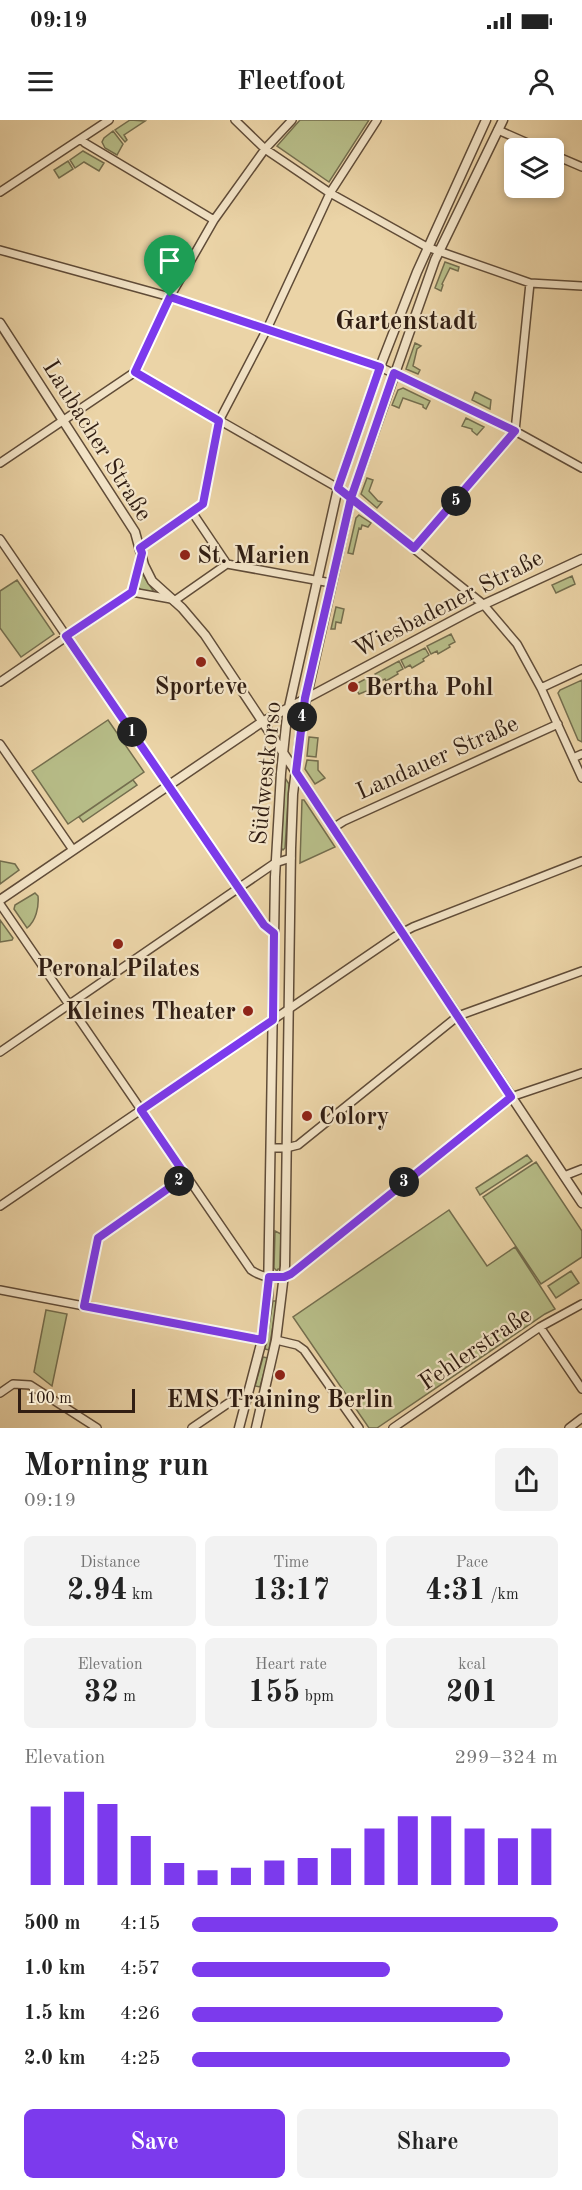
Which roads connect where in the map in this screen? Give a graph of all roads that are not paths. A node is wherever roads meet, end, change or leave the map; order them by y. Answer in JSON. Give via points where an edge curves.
{"nodes":[{"id":1,"x":110,"y":120,"type":"edge"},
{"id":2,"x":235,"y":120,"type":"edge"},
{"id":3,"x":292,"y":120,"type":"edge"},
{"id":4,"x":377,"y":120,"type":"edge"},
{"id":5,"x":487,"y":120,"type":"edge"},
{"id":6,"x":500,"y":125,"type":"edge"},
{"id":7,"x":522,"y":138,"type":"edge"},
{"id":8,"x":81,"y":139,"type":"junction"},
{"id":9,"x":265,"y":149,"type":"junction"},
{"id":10,"x":564,"y":159,"type":"edge"},
{"id":11,"x":582,"y":167,"type":"edge"},
{"id":12,"x":0,"y":192,"type":"edge"},
{"id":13,"x":330,"y":193,"type":"junction"},
{"id":14,"x":214,"y":220,"type":"junction"},
{"id":15,"x":427,"y":247,"type":"junction"},
{"id":16,"x":0,"y":250,"type":"edge"},
{"id":17,"x":440,"y":252,"type":"junction"},
{"id":18,"x":530,"y":283,"type":"junction"},
{"id":19,"x":582,"y":286,"type":"edge"},
{"id":20,"x":170,"y":297,"type":"junction"},
{"id":21,"x":0,"y":323,"type":"edge"},
{"id":22,"x":267,"y":329,"type":"junction"},
{"id":23,"x":380,"y":367,"type":"junction"},
{"id":24,"x":135,"y":372,"type":"junction"},
{"id":25,"x":394,"y":373,"type":"junction"},
{"id":26,"x":64,"y":420,"type":"junction"},
{"id":27,"x":219,"y":421,"type":"junction"},
{"id":28,"x":515,"y":431,"type":"junction"},
{"id":29,"x":0,"y":463,"type":"edge"},
{"id":30,"x":582,"y":468,"type":"edge"},
{"id":31,"x":338,"y":488,"type":"junction"},
{"id":32,"x":351,"y":498,"type":"junction"},
{"id":33,"x":192,"y":512,"type":"junction"},
{"id":34,"x":0,"y":539,"type":"edge"},
{"id":35,"x":414,"y":548,"type":"junction"},
{"id":36,"x":141,"y":551,"type":"junction"},
{"id":37,"x":582,"y":559,"type":"edge"},
{"id":38,"x":227,"y":564,"type":"junction"},
{"id":39,"x":316,"y":581,"type":"junction"},
{"id":40,"x":331,"y":583,"type":"junction"},
{"id":41,"x":132,"y":592,"type":"junction"},
{"id":42,"x":173,"y":600,"type":"junction"},
{"id":43,"x":483,"y":604,"type":"junction"},
{"id":44,"x":66,"y":636,"type":"junction"},
{"id":45,"x":582,"y":669,"type":"edge"},
{"id":46,"x":0,"y":682,"type":"edge"},
{"id":47,"x":541,"y":688,"type":"junction"},
{"id":48,"x":305,"y":698,"type":"junction"},
{"id":49,"x":289,"y":707,"type":"junction"},
{"id":50,"x":262,"y":722,"type":"junction"},
{"id":51,"x":558,"y":724,"type":"junction"},
{"id":52,"x":0,"y":744,"type":"edge"},
{"id":53,"x":283,"y":753,"type":"junction"},
{"id":54,"x":582,"y":754,"type":"edge"},
{"id":55,"x":573,"y":758,"type":"junction"},
{"id":56,"x":296,"y":772,"type":"junction"},
{"id":57,"x":582,"y":778,"type":"edge"},
{"id":58,"x":168,"y":785,"type":"junction"},
{"id":59,"x":333,"y":828,"type":"junction"},
{"id":60,"x":73,"y":850,"type":"junction"},
{"id":61,"x":291,"y":858,"type":"junction"},
{"id":62,"x":582,"y":861,"type":"edge"},
{"id":63,"x":276,"y":863,"type":"junction"},
{"id":64,"x":239,"y":888,"type":"junction"},
{"id":65,"x":0,"y":902,"type":"edge"},
{"id":66,"x":402,"y":932,"type":"junction"},
{"id":67,"x":274,"y":933,"type":"junction"},
{"id":68,"x":582,"y":971,"type":"edge"},
{"id":69,"x":69,"y":1005,"type":"junction"},
{"id":70,"x":289,"y":1009,"type":"junction"},
{"id":71,"x":458,"y":1016,"type":"junction"},
{"id":72,"x":273,"y":1020,"type":"junction"},
{"id":73,"x":0,"y":1052,"type":"edge"},
{"id":74,"x":582,"y":1073,"type":"edge"},
{"id":75,"x":511,"y":1097,"type":"junction"},
{"id":76,"x":141,"y":1110,"type":"junction"},
{"id":77,"x":271,"y":1148,"type":"junction"},
{"id":78,"x":286,"y":1148,"type":"junction"},
{"id":79,"x":582,"y":1169,"type":"edge"},
{"id":80,"x":186,"y":1176,"type":"junction"},
{"id":81,"x":564,"y":1176,"type":"junction"},
{"id":82,"x":582,"y":1203,"type":"edge"},
{"id":83,"x":0,"y":1206,"type":"edge"},
{"id":84,"x":269,"y":1277,"type":"junction"},
{"id":85,"x":284,"y":1277,"type":"junction"},
{"id":86,"x":0,"y":1290,"type":"edge"},
{"id":87,"x":582,"y":1304,"type":"edge"},
{"id":88,"x":84,"y":1306,"type":"junction"},
{"id":89,"x":540,"y":1327,"type":"junction"},
{"id":90,"x":262,"y":1340,"type":"junction"},
{"id":91,"x":276,"y":1340,"type":"junction"},
{"id":92,"x":582,"y":1389,"type":"edge"},
{"id":93,"x":0,"y":1392,"type":"edge"},
{"id":94,"x":245,"y":1404,"type":"junction"},
{"id":95,"x":261,"y":1408,"type":"junction"},
{"id":96,"x":582,"y":1418,"type":"edge"},
{"id":97,"x":97,"y":1428,"type":"edge"},
{"id":98,"x":192,"y":1428,"type":"edge"},
{"id":99,"x":239,"y":1428,"type":"edge"},
{"id":100,"x":256,"y":1428,"type":"edge"},
{"id":101,"x":358,"y":1428,"type":"edge"},
{"id":102,"x":393,"y":1428,"type":"edge"},
{"id":103,"x":569,"y":1428,"type":"edge"}],
"edges":[{"from":1,"to":8,"type":"street"},
{"from":2,"to":9,"type":"street"},
{"from":3,"to":9,"type":"street"},
{"from":4,"to":13,"type":"street"},
{"from":5,"to":6,"type":"street","name":"Südwestkorso"},
{"from":5,"to":15,"type":"street","name":"Südwestkorso"},
{"from":6,"to":7,"type":"street"},
{"from":6,"to":17,"type":"street","name":"Südwestkorso"},
{"from":8,"to":12,"type":"street"},
{"from":8,"to":14,"type":"street"},
{"from":9,"to":13,"type":"street"},
{"from":9,"to":14,"type":"street"},
{"from":10,"to":11,"type":"street"},
{"from":13,"to":15,"type":"street"},
{"from":13,"to":22,"type":"street"},
{"from":14,"to":20,"type":"street"},
{"from":15,"to":17,"type":"street"},
{"from":15,"to":23,"type":"street","name":"Südwestkorso"},
{"from":16,"to":20,"type":"street"},
{"from":17,"to":18,"type":"street"},
{"from":17,"to":25,"type":"street","name":"Südwestkorso"},
{"from":18,"to":19,"type":"street"},
{"from":18,"to":28,"type":"street"},
{"from":20,"to":22,"type":"street"},
{"from":20,"to":24,"type":"street"},
{"from":21,"to":26,"type":"street","name":"Laubacher Straße"},
{"from":22,"to":23,"type":"street"},
{"from":22,"to":27,"type":"street"},
{"from":23,"to":25,"type":"street"},
{"from":23,"to":31,"type":"street","name":"Südwestkorso"},
{"from":24,"to":26,"type":"street"},
{"from":24,"to":27,"type":"street"},
{"from":25,"to":28,"type":"street"},
{"from":25,"to":32,"type":"street","name":"Südwestkorso"},
{"from":26,"to":29,"type":"street"},
{"from":26,"to":36,"type":"street","name":"Laubacher Straße","via":[[135,532]]},
{"from":27,"to":31,"type":"street"},
{"from":27,"to":33,"type":"street","via":[[203,504]]},
{"from":28,"to":30,"type":"street"},
{"from":28,"to":35,"type":"street"},
{"from":31,"to":32,"type":"street"},
{"from":31,"to":39,"type":"street","name":"Südwestkorso"},
{"from":32,"to":35,"type":"street"},
{"from":32,"to":40,"type":"street","name":"Südwestkorso"},
{"from":33,"to":36,"type":"street"},
{"from":33,"to":38,"type":"street"},
{"from":34,"to":44,"type":"street"},
{"from":35,"to":43,"type":"street"},
{"from":36,"to":41,"type":"street"},
{"from":36,"to":42,"type":"street","name":"Laubacher Straße","via":[[149,576]]},
{"from":37,"to":43,"type":"street","name":"Wiesbadener Straße"},
{"from":38,"to":39,"type":"street"},
{"from":38,"to":42,"type":"street"},
{"from":39,"to":40,"type":"street"},
{"from":39,"to":49,"type":"street","name":"Südwestkorso"},
{"from":40,"to":48,"type":"street","name":"Südwestkorso"},
{"from":41,"to":42,"type":"street"},
{"from":41,"to":44,"type":"street"},
{"from":42,"to":50,"type":"street","name":"Laubacher Straße","via":[[206,635]]},
{"from":43,"to":47,"type":"street","via":[[517,644]]},
{"from":43,"to":48,"type":"street","name":"Wiesbadener Straße"},
{"from":44,"to":46,"type":"street"},
{"from":44,"to":58,"type":"street"},
{"from":45,"to":47,"type":"street"},
{"from":47,"to":51,"type":"street"},
{"from":48,"to":49,"type":"street","name":"Wiesbadener Straße"},
{"from":48,"to":56,"type":"street","name":"Südwestkorso"},
{"from":49,"to":50,"type":"street","name":"Wiesbadener Straße"},
{"from":49,"to":53,"type":"street","name":"Südwestkorso"},
{"from":50,"to":53,"type":"street","name":"Laubacher Straße"},
{"from":50,"to":58,"type":"street","name":"Wiesbadener Straße"},
{"from":51,"to":55,"type":"street"},
{"from":51,"to":59,"type":"street","name":"Landauer Straße"},
{"from":52,"to":60,"type":"street"},
{"from":53,"to":56,"type":"street","name":"Laubacher Straße"},
{"from":53,"to":63,"type":"street","name":"Südwestkorso"},
{"from":54,"to":55,"type":"street"},
{"from":55,"to":57,"type":"street"},
{"from":56,"to":59,"type":"street","name":"Laubacher Straße"},
{"from":56,"to":61,"type":"street","name":"Südwestkorso"},
{"from":58,"to":60,"type":"street","name":"Wiesbadener Straße"},
{"from":58,"to":64,"type":"street"},
{"from":59,"to":66,"type":"street","name":"Laubacher Straße"},
{"from":60,"to":65,"type":"street","name":"Wiesbadener Straße"},
{"from":61,"to":63,"type":"street","name":"Südwestkorso"},
{"from":61,"to":70,"type":"street","name":"Südwestkorso"},
{"from":62,"to":66,"type":"street"},
{"from":63,"to":64,"type":"street"},
{"from":63,"to":67,"type":"street","name":"Südwestkorso"},
{"from":64,"to":67,"type":"street"},
{"from":64,"to":69,"type":"street"},
{"from":65,"to":69,"type":"street"},
{"from":66,"to":70,"type":"street"},
{"from":66,"to":71,"type":"street","name":"Laubacher Straße"},
{"from":67,"to":72,"type":"street","name":"Südwestkorso"},
{"from":68,"to":71,"type":"street"},
{"from":69,"to":73,"type":"street"},
{"from":69,"to":76,"type":"street"},
{"from":70,"to":72,"type":"street"},
{"from":70,"to":78,"type":"street","name":"Südwestkorso"},
{"from":71,"to":75,"type":"street","name":"Laubacher Straße"},
{"from":71,"to":78,"type":"street","via":[[298,1145]]},
{"from":72,"to":76,"type":"street"},
{"from":72,"to":77,"type":"street","name":"Südwestkorso"},
{"from":74,"to":75,"type":"street"},
{"from":75,"to":81,"type":"street","name":"Laubacher Straße"},
{"from":75,"to":85,"type":"street"},
{"from":76,"to":80,"type":"street"},
{"from":76,"to":83,"type":"street"},
{"from":77,"to":78,"type":"street"},
{"from":77,"to":84,"type":"street","name":"Südwestkorso"},
{"from":78,"to":85,"type":"street","name":"Südwestkorso"},
{"from":79,"to":81,"type":"street"},
{"from":80,"to":84,"type":"street","via":[[252,1272]]},
{"from":80,"to":88,"type":"street","via":[[98,1238]]},
{"from":81,"to":82,"type":"street","name":"Laubacher Straße"},
{"from":84,"to":85,"type":"street"},
{"from":84,"to":90,"type":"street","name":"Südwestkorso"},
{"from":85,"to":91,"type":"street","name":"Südwestkorso"},
{"from":86,"to":88,"type":"street"},
{"from":87,"to":89,"type":"street","name":"Fehlerstraße"},
{"from":88,"to":90,"type":"street"},
{"from":89,"to":92,"type":"street"},
{"from":89,"to":102,"type":"street","name":"Fehlerstraße"},
{"from":90,"to":94,"type":"street","name":"Südwestkorso"},
{"from":91,"to":95,"type":"street","name":"Südwestkorso"},
{"from":91,"to":101,"type":"street","via":[[304,1350]]},
{"from":93,"to":97,"type":"street","via":[[13,1384],[30,1385]]},
{"from":94,"to":95,"type":"street"},
{"from":94,"to":98,"type":"street","via":[[230,1402]]},
{"from":94,"to":99,"type":"street","name":"Südwestkorso"},
{"from":95,"to":100,"type":"street","name":"Südwestkorso"},
{"from":96,"to":103,"type":"street"}]}
